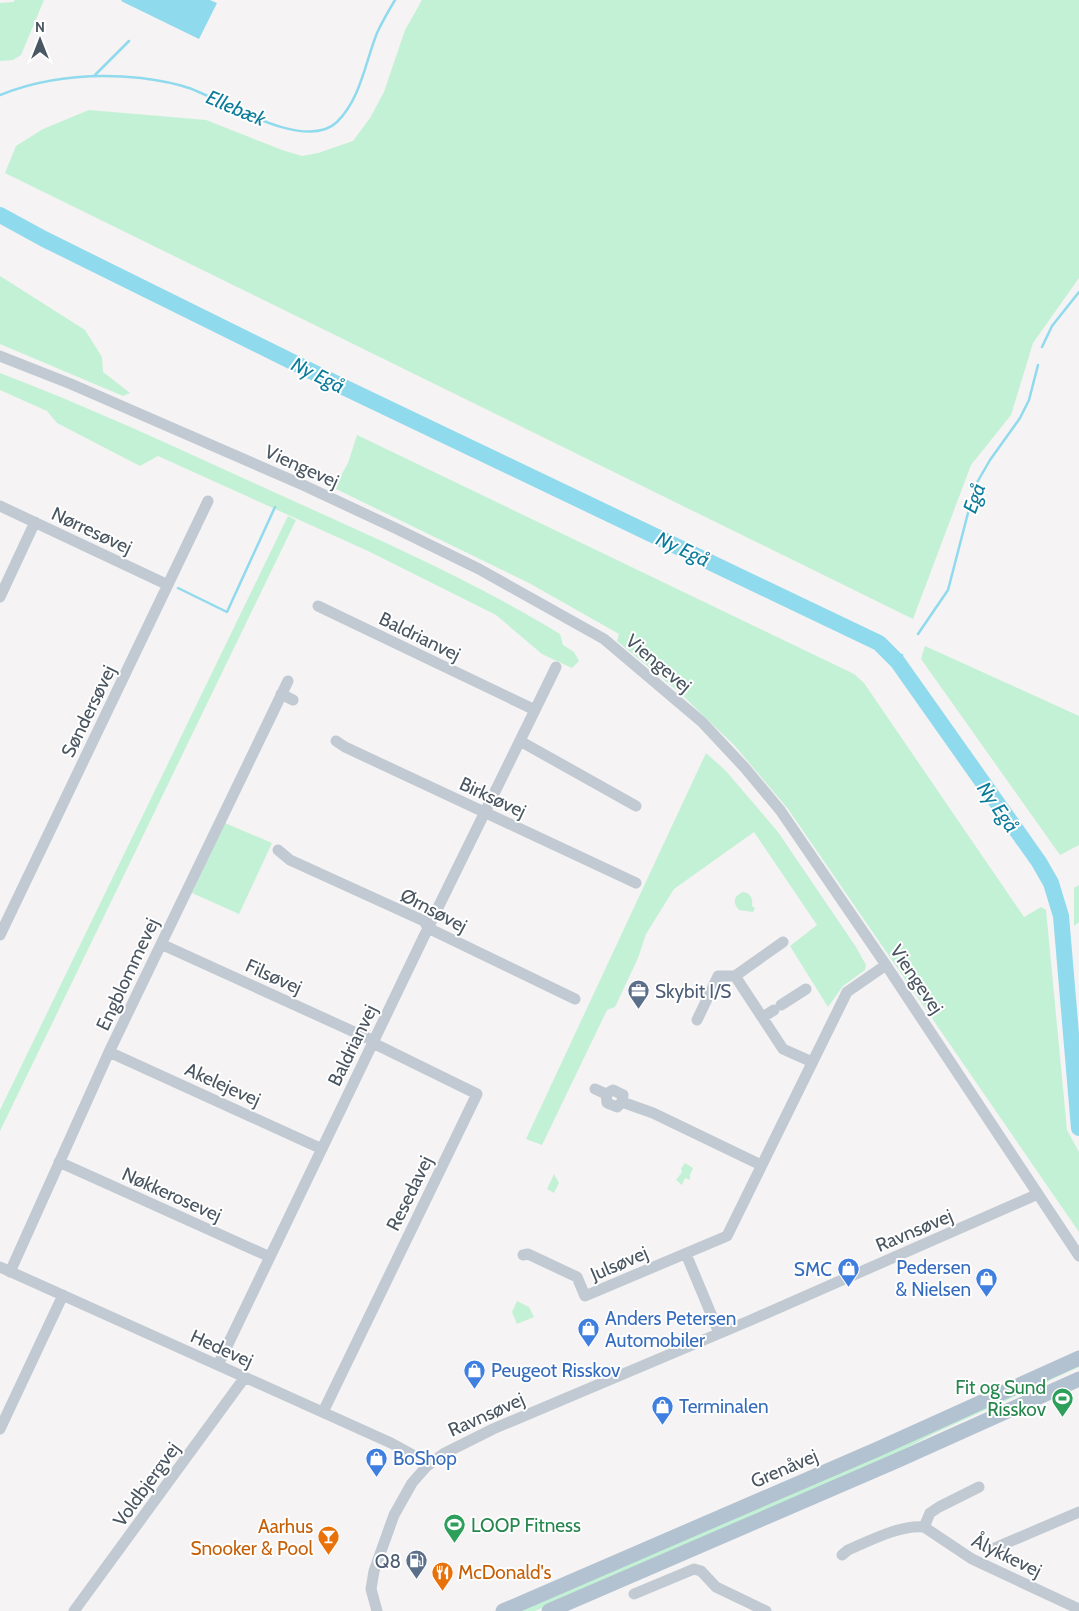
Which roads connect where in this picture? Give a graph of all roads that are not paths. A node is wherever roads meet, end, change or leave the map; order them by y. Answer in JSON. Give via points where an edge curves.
{"nodes":[{"id":1,"x":0,"y":356,"type":"edge"},
{"id":2,"x":208,"y":501,"type":"dead end"},
{"id":3,"x":0,"y":506,"type":"edge"},
{"id":4,"x":35,"y":522,"type":"junction"},
{"id":5,"x":168,"y":585,"type":"junction"},
{"id":6,"x":0,"y":597,"type":"edge"},
{"id":7,"x":318,"y":606,"type":"dead end"},
{"id":8,"x":556,"y":666,"type":"dead end"},
{"id":9,"x":288,"y":681,"type":"dead end"},
{"id":10,"x":282,"y":694,"type":"junction"},
{"id":11,"x":293,"y":700,"type":"dead end"},
{"id":12,"x":535,"y":710,"type":"junction"},
{"id":13,"x":336,"y":741,"type":"dead end"},
{"id":14,"x":520,"y":742,"type":"junction"},
{"id":15,"x":636,"y":806,"type":"dead end"},
{"id":16,"x":484,"y":812,"type":"junction"},
{"id":17,"x":278,"y":850,"type":"dead end"},
{"id":18,"x":636,"y":883,"type":"dead end"},
{"id":19,"x":428,"y":928,"type":"junction"},
{"id":20,"x":0,"y":936,"type":"edge"},
{"id":21,"x":783,"y":942,"type":"dead end"},
{"id":22,"x":161,"y":944,"type":"junction"},
{"id":23,"x":886,"y":965,"type":"junction"},
{"id":24,"x":735,"y":976,"type":"junction"},
{"id":25,"x":806,"y":989,"type":"dead end"},
{"id":26,"x":575,"y":999,"type":"dead end"},
{"id":27,"x":763,"y":1017,"type":"junction"},
{"id":28,"x":698,"y":1020,"type":"dead end"},
{"id":29,"x":373,"y":1042,"type":"junction"},
{"id":30,"x":109,"y":1052,"type":"junction"},
{"id":31,"x":812,"y":1062,"type":"junction"},
{"id":32,"x":595,"y":1089,"type":"dead end"},
{"id":33,"x":322,"y":1149,"type":"junction"},
{"id":34,"x":59,"y":1162,"type":"junction"},
{"id":35,"x":761,"y":1165,"type":"junction"},
{"id":36,"x":1038,"y":1194,"type":"junction"},
{"id":37,"x":686,"y":1254,"type":"junction"},
{"id":38,"x":523,"y":1255,"type":"dead end"},
{"id":39,"x":1079,"y":1256,"type":"edge"},
{"id":40,"x":270,"y":1258,"type":"junction"},
{"id":41,"x":5,"y":1269,"type":"edge"},
{"id":42,"x":63,"y":1295,"type":"junction"},
{"id":43,"x":719,"y":1334,"type":"junction"},
{"id":44,"x":1079,"y":1358,"type":"edge"},
{"id":45,"x":218,"y":1365,"type":"junction"},
{"id":46,"x":245,"y":1377,"type":"junction"},
{"id":47,"x":1079,"y":1379,"type":"edge"},
{"id":48,"x":323,"y":1412,"type":"junction"},
{"id":49,"x":0,"y":1429,"type":"edge"},
{"id":50,"x":426,"y":1467,"type":"junction"},
{"id":51,"x":979,"y":1487,"type":"dead end"},
{"id":52,"x":1079,"y":1512,"type":"edge"},
{"id":53,"x":924,"y":1527,"type":"junction"},
{"id":54,"x":990,"y":1550,"type":"dead end"},
{"id":55,"x":842,"y":1555,"type":"dead end"},
{"id":56,"x":373,"y":1579,"type":"junction"},
{"id":57,"x":634,"y":1594,"type":"dead end"},
{"id":58,"x":1079,"y":1609,"type":"edge"},
{"id":59,"x":74,"y":1611,"type":"edge"},
{"id":60,"x":377,"y":1611,"type":"edge"},
{"id":61,"x":381,"y":1611,"type":"edge"},
{"id":62,"x":503,"y":1611,"type":"edge"},
{"id":63,"x":550,"y":1611,"type":"edge"},
{"id":64,"x":766,"y":1611,"type":"edge"}],
"edges":[{"from":1,"to":23,"type":"street","name":"Viengevej","via":[[71,384],[387,524],[479,569],[604,639],[702,722],[745,768],[780,810]]},
{"from":2,"to":5,"type":"street","name":"Søndersøvej"},
{"from":3,"to":4,"type":"street","name":"Nørresøvej"},
{"from":4,"to":5,"type":"street","name":"Nørresøvej"},
{"from":4,"to":6,"type":"street"},
{"from":5,"to":20,"type":"street","name":"Søndersøvej"},
{"from":7,"to":12,"type":"street","name":"Baldrianvej"},
{"from":8,"to":12,"type":"street","name":"Baldrianvej"},
{"from":9,"to":10,"type":"street","name":"Engblommevej"},
{"from":10,"to":11,"type":"street"},
{"from":10,"to":22,"type":"street","name":"Engblommevej"},
{"from":12,"to":14,"type":"street","name":"Baldrianvej"},
{"from":13,"to":16,"type":"street","name":"Birksøvej"},
{"from":14,"to":15,"type":"street"},
{"from":14,"to":16,"type":"street","name":"Baldrianvej"},
{"from":16,"to":18,"type":"street","name":"Birksøvej"},
{"from":16,"to":19,"type":"street","name":"Baldrianvej"},
{"from":17,"to":19,"type":"street","name":"Ørnsøvej","via":[[290,860],[424,921]]},
{"from":19,"to":26,"type":"street","name":"Ørnsøvej"},
{"from":19,"to":29,"type":"street","name":"Baldrianvej"},
{"from":21,"to":24,"type":"street"},
{"from":22,"to":29,"type":"street","name":"Filsøvej"},
{"from":22,"to":30,"type":"street","name":"Engblommevej"},
{"from":23,"to":31,"type":"street","name":"Julsøvej","via":[[847,992]]},
{"from":23,"to":36,"type":"street","name":"Viengevej"},
{"from":24,"to":27,"type":"street"},
{"from":24,"to":28,"type":"street","via":[[718,976]]},
{"from":25,"to":27,"type":"street"},
{"from":27,"to":31,"type":"street","via":[[784,1049]]},
{"from":29,"to":33,"type":"street","name":"Baldrianvej"},
{"from":29,"to":48,"type":"street","name":"Resedavej","via":[[477,1094]]},
{"from":30,"to":33,"type":"street","name":"Akelejevej"},
{"from":30,"to":34,"type":"street","name":"Engblommevej"},
{"from":31,"to":35,"type":"street","name":"Julsøvej"},
{"from":32,"to":35,"type":"street","via":[[606,1094],[613,1090],[623,1095],[622,1102],[653,1113]]},
{"from":33,"to":40,"type":"street","name":"Baldrianvej"},
{"from":34,"to":40,"type":"street","name":"Nøkkerosevej"},
{"from":34,"to":41,"type":"street","name":"Engblommevej"},
{"from":35,"to":37,"type":"street","name":"Julsøvej","via":[[727,1236]]},
{"from":36,"to":39,"type":"street","name":"Viengevej"},
{"from":36,"to":43,"type":"street","name":"Ravnsøvej"},
{"from":37,"to":38,"type":"street","name":"Julsøvej","via":[[585,1296],[577,1278],[528,1254]]},
{"from":37,"to":43,"type":"street"},
{"from":40,"to":45,"type":"street","name":"Baldrianvej"},
{"from":41,"to":42,"type":"street","name":"Hedevej"},
{"from":42,"to":45,"type":"street","name":"Hedevej"},
{"from":42,"to":49,"type":"street"},
{"from":43,"to":50,"type":"street","name":"Ravnsøvej","via":[[453,1448]]},
{"from":44,"to":62,"type":"main road","name":"Grenåvej","via":[[886,1446]]},
{"from":45,"to":46,"type":"street","name":"Hedevej"},
{"from":46,"to":48,"type":"street","name":"Hedevej"},
{"from":46,"to":59,"type":"street","name":"Voldbjergvej"},
{"from":47,"to":63,"type":"main road","name":"Grenåvej","via":[[896,1462]]},
{"from":48,"to":50,"type":"street","name":"Hedevej","via":[[392,1443]]},
{"from":50,"to":56,"type":"street","name":"Ravnsøvej","via":[[407,1490],[398,1508]]},
{"from":51,"to":53,"type":"street","via":[[930,1513]]},
{"from":52,"to":54,"type":"street"},
{"from":53,"to":55,"type":"street","via":[[904,1528]]},
{"from":53,"to":58,"type":"street","name":"Ålykkevej","via":[[972,1560]]},
{"from":56,"to":60,"type":"street","name":"Ravnsøvej","via":[[371,1589]]},
{"from":56,"to":61,"type":"street","name":"Ravnsøvej"},
{"from":57,"to":64,"type":"street","via":[[694,1569],[701,1571],[716,1587]]}]}
